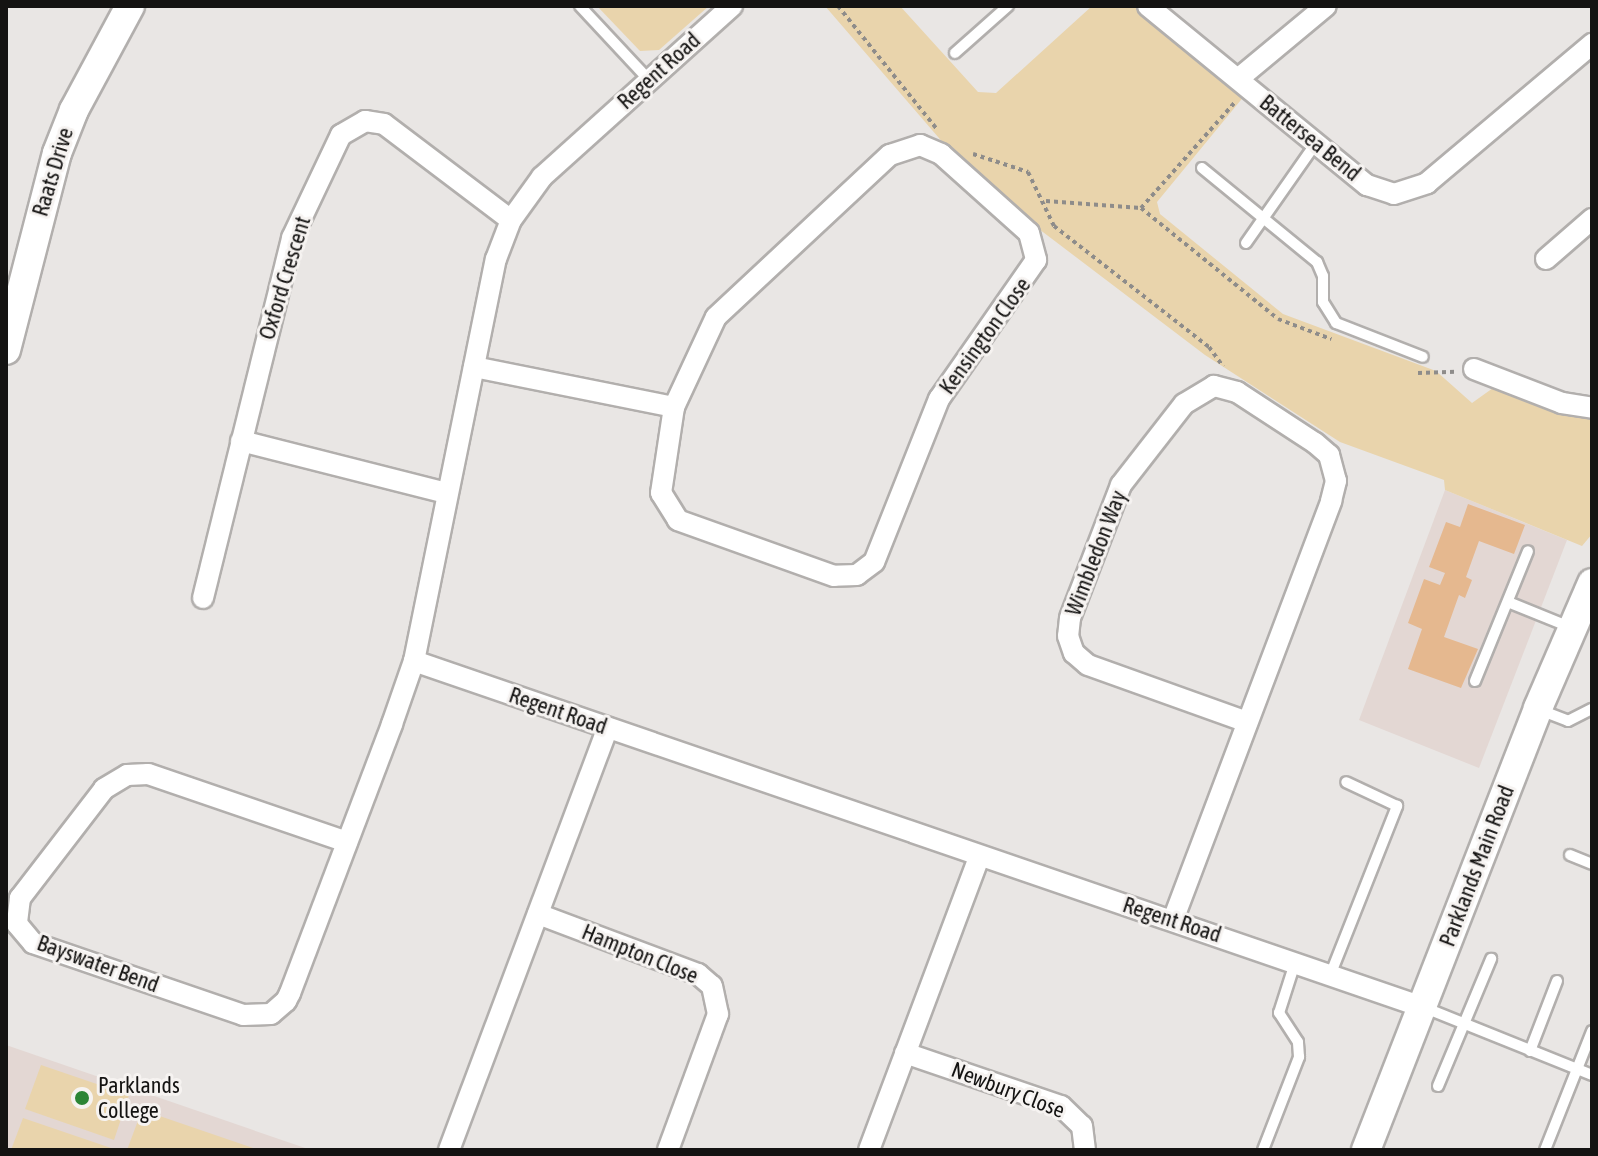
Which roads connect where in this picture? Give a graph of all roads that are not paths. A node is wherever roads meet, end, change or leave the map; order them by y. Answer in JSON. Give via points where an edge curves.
{"nodes":[{"id":1,"x":130,"y":6,"type":"edge"},
{"id":2,"x":580,"y":6,"type":"edge"},
{"id":3,"x":732,"y":6,"type":"edge"},
{"id":4,"x":1148,"y":6,"type":"edge"},
{"id":5,"x":1326,"y":6,"type":"edge"},
{"id":6,"x":1005,"y":7,"type":"edge"},
{"id":7,"x":1592,"y":44,"type":"edge"},
{"id":8,"x":955,"y":53,"type":"dead end"},
{"id":9,"x":649,"y":80,"type":"junction"},
{"id":10,"x":1243,"y":83,"type":"junction"},
{"id":11,"x":1316,"y":143,"type":"junction"},
{"id":12,"x":1202,"y":168,"type":"dead end"},
{"id":13,"x":1262,"y":213,"type":"junction"},
{"id":14,"x":1592,"y":219,"type":"edge"},
{"id":15,"x":511,"y":220,"type":"junction"},
{"id":16,"x":1246,"y":243,"type":"dead end"},
{"id":17,"x":1546,"y":259,"type":"dead end"},
{"id":18,"x":6,"y":350,"type":"edge"},
{"id":19,"x":1423,"y":357,"type":"dead end"},
{"id":20,"x":474,"y":367,"type":"junction"},
{"id":21,"x":1474,"y":369,"type":"road end"},
{"id":22,"x":674,"y":407,"type":"junction"},
{"id":23,"x":1592,"y":408,"type":"edge"},
{"id":24,"x":241,"y":441,"type":"junction"},
{"id":25,"x":447,"y":493,"type":"junction"},
{"id":26,"x":1528,"y":551,"type":"dead end"},
{"id":27,"x":1592,"y":583,"type":"edge"},
{"id":28,"x":203,"y":598,"type":"dead end"},
{"id":29,"x":1508,"y":602,"type":"junction"},
{"id":30,"x":1572,"y":628,"type":"junction"},
{"id":31,"x":414,"y":661,"type":"junction"},
{"id":32,"x":1475,"y":681,"type":"dead end"},
{"id":33,"x":1538,"y":708,"type":"junction"},
{"id":34,"x":1592,"y":709,"type":"edge"},
{"id":35,"x":1247,"y":722,"type":"junction"},
{"id":36,"x":608,"y":728,"type":"junction"},
{"id":37,"x":1346,"y":782,"type":"dead end"},
{"id":38,"x":347,"y":842,"type":"junction"},
{"id":39,"x":1570,"y":855,"type":"dead end"},
{"id":40,"x":979,"y":857,"type":"junction"},
{"id":41,"x":1592,"y":864,"type":"edge"},
{"id":42,"x":538,"y":914,"type":"junction"},
{"id":43,"x":1173,"y":920,"type":"junction"},
{"id":44,"x":1491,"y":959,"type":"dead end"},
{"id":45,"x":1296,"y":961,"type":"junction"},
{"id":46,"x":1331,"y":973,"type":"junction"},
{"id":47,"x":1557,"y":981,"type":"dead end"},
{"id":48,"x":1422,"y":1007,"type":"junction"},
{"id":49,"x":1464,"y":1024,"type":"junction"},
{"id":50,"x":1592,"y":1031,"type":"edge"},
{"id":51,"x":1530,"y":1051,"type":"junction"},
{"id":52,"x":905,"y":1053,"type":"junction"},
{"id":53,"x":1577,"y":1069,"type":"junction"},
{"id":54,"x":1592,"y":1075,"type":"edge"},
{"id":55,"x":1438,"y":1086,"type":"dead end"},
{"id":56,"x":449,"y":1150,"type":"edge"},
{"id":57,"x":668,"y":1150,"type":"edge"},
{"id":58,"x":869,"y":1150,"type":"edge"},
{"id":59,"x":1085,"y":1150,"type":"edge"},
{"id":60,"x":1263,"y":1150,"type":"edge"},
{"id":61,"x":1366,"y":1150,"type":"edge"},
{"id":62,"x":1545,"y":1150,"type":"edge"}],
"edges":[{"from":1,"to":18,"type":"street","name":"Raats Drive","via":[[57,153]]},
{"from":2,"to":9,"type":"lane"},
{"from":3,"to":9,"type":"street","name":"Regent Road"},
{"from":4,"to":10,"type":"street","name":"Battersea Bend"},
{"from":5,"to":10,"type":"street"},
{"from":6,"to":8,"type":"lane"},
{"from":7,"to":11,"type":"street","name":"Battersea Bend","via":[[1411,191],[1375,189]]},
{"from":9,"to":15,"type":"street","name":"Regent Road","via":[[542,177]]},
{"from":10,"to":11,"type":"street","name":"Battersea Bend"},
{"from":11,"to":13,"type":"lane"},
{"from":12,"to":13,"type":"lane"},
{"from":13,"to":16,"type":"lane"},
{"from":13,"to":19,"type":"lane","via":[[1317,262],[1329,316],[1360,334]]},
{"from":14,"to":17,"type":"street"},
{"from":15,"to":20,"type":"street","name":"Regent Road","via":[[496,259]]},
{"from":15,"to":24,"type":"street","name":"Oxford Crescent","via":[[384,124],[365,121],[348,128],[292,238]]},
{"from":20,"to":22,"type":"street"},
{"from":20,"to":25,"type":"street","name":"Regent Road"},
{"from":21,"to":23,"type":"street","via":[[1562,403]]},
{"from":22,"to":22,"type":"street","name":"Kensington Close","via":[[661,485],[672,515],[834,576],[857,575],[879,553],[953,373],[1034,268],[1034,241],[935,150],[912,145],[897,150],[724,306]]},
{"from":24,"to":25,"type":"street"},
{"from":24,"to":28,"type":"street","name":"Oxford Crescent"},
{"from":25,"to":31,"type":"street","name":"Regent Road"},
{"from":26,"to":29,"type":"lane"},
{"from":27,"to":30,"type":"street","name":"Parklands Main Road"},
{"from":29,"to":30,"type":"lane"},
{"from":29,"to":32,"type":"lane"},
{"from":30,"to":33,"type":"street","name":"Parklands Main Road"},
{"from":31,"to":36,"type":"street","name":"Regent Road"},
{"from":31,"to":38,"type":"street","name":"Bayswater Bend"},
{"from":33,"to":34,"type":"lane","via":[[1568,721]]},
{"from":33,"to":48,"type":"street","name":"Parklands Main Road"},
{"from":35,"to":35,"type":"street","name":"Wimbledon Way","via":[[1088,665],[1074,653],[1068,636],[1070,618],[1121,485],[1184,404],[1214,386],[1225,387],[1315,443],[1329,455],[1336,481]]},
{"from":35,"to":43,"type":"street"},
{"from":36,"to":40,"type":"street","name":"Regent Road"},
{"from":36,"to":42,"type":"street"},
{"from":37,"to":46,"type":"lane","via":[[1397,806]]},
{"from":38,"to":38,"type":"street","name":"Bayswater Bend","via":[[290,993],[279,1009],[262,1017],[33,943],[17,924],[20,898],[104,789],[127,775],[148,774]]},
{"from":39,"to":41,"type":"lane"},
{"from":40,"to":43,"type":"street","name":"Regent Road"},
{"from":40,"to":52,"type":"street"},
{"from":42,"to":56,"type":"street"},
{"from":42,"to":57,"type":"street","name":"Hampton Close","via":[[698,974],[712,986],[718,1014]]},
{"from":43,"to":45,"type":"street","name":"Regent Road"},
{"from":44,"to":49,"type":"lane"},
{"from":45,"to":46,"type":"street","name":"Regent Road"},
{"from":45,"to":60,"type":"lane","via":[[1279,1013],[1298,1042],[1299,1057]]},
{"from":46,"to":48,"type":"street","name":"Regent Road"},
{"from":47,"to":51,"type":"lane"},
{"from":48,"to":49,"type":"lane"},
{"from":48,"to":61,"type":"street","name":"Parklands Main Road"},
{"from":49,"to":51,"type":"lane"},
{"from":49,"to":55,"type":"lane"},
{"from":50,"to":53,"type":"lane"},
{"from":51,"to":53,"type":"lane"},
{"from":52,"to":58,"type":"street"},
{"from":52,"to":59,"type":"street","name":"Newbury Close","via":[[1061,1106],[1082,1126]]},
{"from":53,"to":54,"type":"lane"},
{"from":53,"to":62,"type":"lane"}]}
